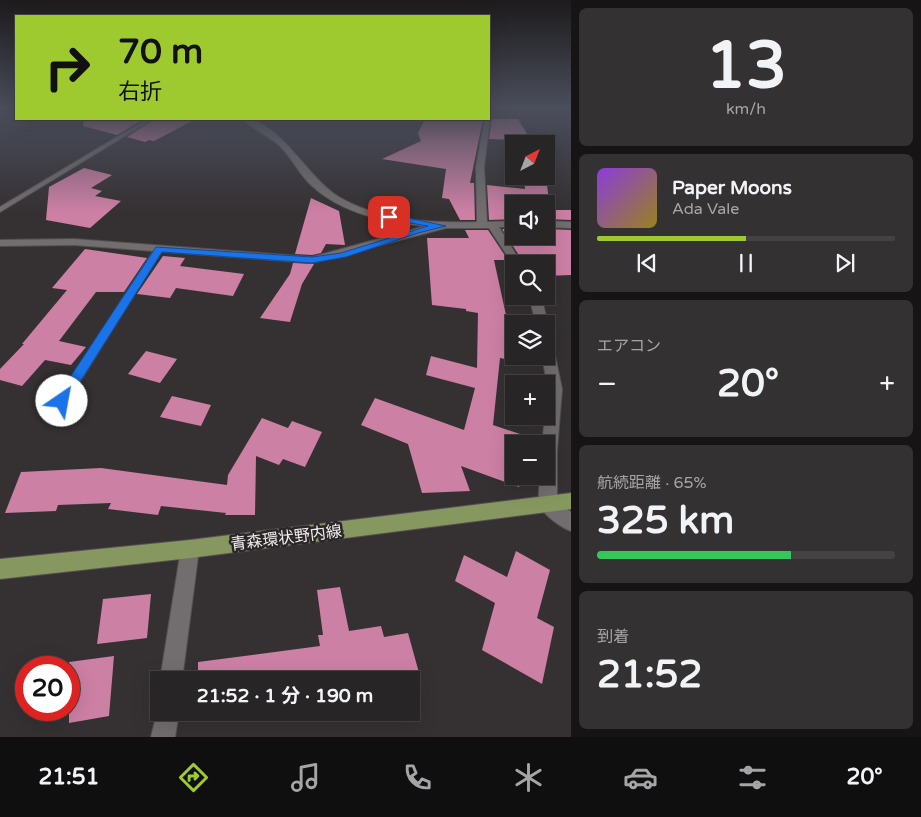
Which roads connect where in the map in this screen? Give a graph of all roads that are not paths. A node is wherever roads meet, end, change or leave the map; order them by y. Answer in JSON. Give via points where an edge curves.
{"nodes":[{"id":1,"x":110,"y":143,"type":"edge"},
{"id":2,"x":279,"y":143,"type":"edge"},
{"id":3,"x":484,"y":143,"type":"edge"},
{"id":4,"x":0,"y":210,"type":"edge"},
{"id":5,"x":505,"y":224,"type":"edge"},
{"id":6,"x":555,"y":224,"type":"edge"},
{"id":7,"x":487,"y":225,"type":"junction"},
{"id":8,"x":571,"y":225,"type":"edge"},
{"id":9,"x":442,"y":226,"type":"junction"},
{"id":10,"x":0,"y":243,"type":"edge"},
{"id":11,"x":160,"y":249,"type":"junction"},
{"id":12,"x":509,"y":255,"type":"edge"},
{"id":13,"x":550,"y":365,"type":"edge"},
{"id":14,"x":62,"y":401,"type":"dead end"},
{"id":15,"x":571,"y":501,"type":"edge"},
{"id":16,"x":548,"y":504,"type":"junction"},
{"id":17,"x":571,"y":523,"type":"edge"},
{"id":18,"x":190,"y":549,"type":"junction"},
{"id":19,"x":0,"y":569,"type":"edge"},
{"id":20,"x":173,"y":671,"type":"edge"},
{"id":21,"x":166,"y":721,"type":"edge"},
{"id":22,"x":163,"y":737,"type":"edge"}],
"edges":[{"from":1,"to":4,"type":"lane"},
{"from":2,"to":9,"type":"street","via":[[315,184],[335,199],[375,214]]},
{"from":3,"to":7,"type":"street","via":[[480,167]]},
{"from":5,"to":7,"type":"street"},
{"from":6,"to":8,"type":"street"},
{"from":7,"to":9,"type":"street"},
{"from":7,"to":12,"type":"street"},
{"from":9,"to":11,"type":"street","via":[[416,230],[342,255],[312,260]]},
{"from":10,"to":11,"type":"street","via":[[74,242]]},
{"from":11,"to":14,"type":"lane"},
{"from":13,"to":16,"type":"street","via":[[555,389]]},
{"from":15,"to":16,"type":"main road","name":"青森環状野内線"},
{"from":16,"to":17,"type":"street"},
{"from":16,"to":18,"type":"main road","name":"青森環状野内線"},
{"from":18,"to":19,"type":"main road","name":"青森環状野内線"},
{"from":18,"to":20,"type":"street"},
{"from":21,"to":22,"type":"street"}]}
